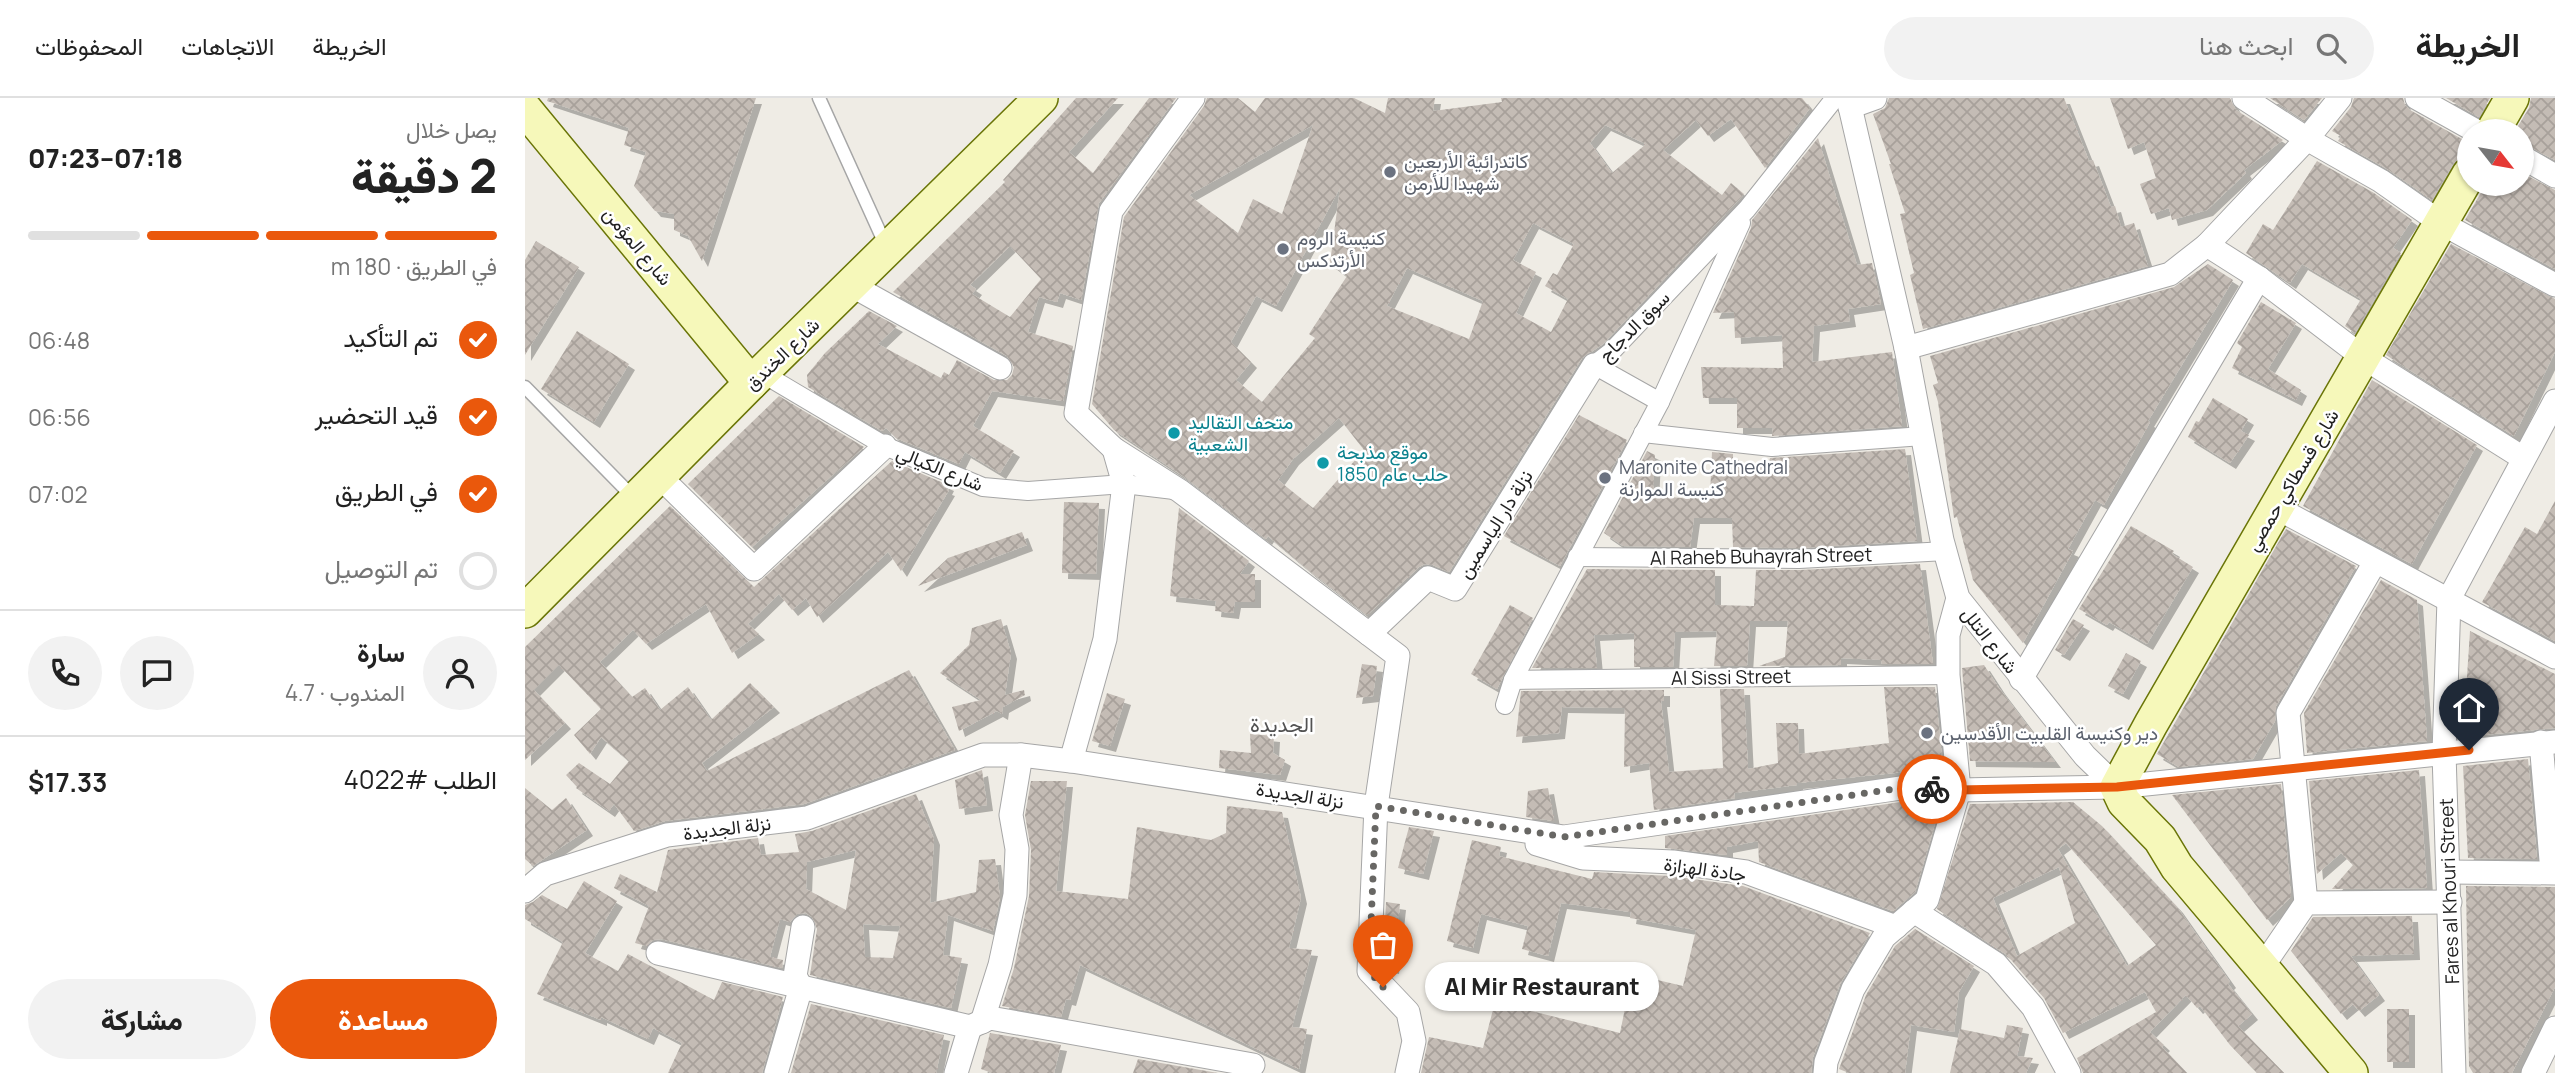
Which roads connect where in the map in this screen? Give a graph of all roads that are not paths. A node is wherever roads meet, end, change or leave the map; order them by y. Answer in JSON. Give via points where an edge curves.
{"nodes":[{"id":1,"x":819,"y":98,"type":"edge"},
{"id":2,"x":1041,"y":98,"type":"edge"},
{"id":3,"x":1193,"y":98,"type":"edge"},
{"id":4,"x":1875,"y":98,"type":"edge"},
{"id":5,"x":2244,"y":98,"type":"edge"},
{"id":6,"x":2340,"y":98,"type":"edge"},
{"id":7,"x":2417,"y":98,"type":"edge"},
{"id":8,"x":2512,"y":98,"type":"edge"},
{"id":9,"x":1844,"y":101,"type":"edge"},
{"id":10,"x":525,"y":109,"type":"edge"},
{"id":11,"x":2500,"y":119,"type":"edge"},
{"id":12,"x":2457,"y":120,"type":"edge"},
{"id":13,"x":2307,"y":139,"type":"junction"},
{"id":14,"x":2534,"y":164,"type":"edge"},
{"id":15,"x":2555,"y":176,"type":"edge"},
{"id":16,"x":2457,"y":195,"type":"edge"},
{"id":17,"x":1747,"y":209,"type":"junction"},
{"id":18,"x":2441,"y":223,"type":"junction"},
{"id":19,"x":2207,"y":245,"type":"junction"},
{"id":20,"x":887,"y":249,"type":"junction"},
{"id":21,"x":2259,"y":278,"type":"junction"},
{"id":22,"x":851,"y":285,"type":"junction"},
{"id":23,"x":2555,"y":285,"type":"edge"},
{"id":24,"x":1906,"y":348,"type":"junction"},
{"id":25,"x":2364,"y":358,"type":"junction"},
{"id":26,"x":1594,"y":365,"type":"junction"},
{"id":27,"x":1000,"y":368,"type":"dead end"},
{"id":28,"x":757,"y":378,"type":"junction"},
{"id":29,"x":525,"y":387,"type":"edge"},
{"id":30,"x":2555,"y":401,"type":"edge"},
{"id":31,"x":1660,"y":402,"type":"junction"},
{"id":32,"x":1643,"y":433,"type":"junction"},
{"id":33,"x":1923,"y":436,"type":"junction"},
{"id":34,"x":885,"y":446,"type":"junction"},
{"id":35,"x":1114,"y":449,"type":"junction"},
{"id":36,"x":2523,"y":458,"type":"junction"},
{"id":37,"x":659,"y":476,"type":"junction"},
{"id":38,"x":1124,"y":484,"type":"junction"},
{"id":39,"x":1180,"y":491,"type":"junction"},
{"id":40,"x":636,"y":500,"type":"junction"},
{"id":41,"x":2275,"y":508,"type":"junction"},
{"id":42,"x":1946,"y":551,"type":"junction"},
{"id":43,"x":1577,"y":557,"type":"junction"},
{"id":44,"x":2375,"y":562,"type":"junction"},
{"id":45,"x":1958,"y":598,"type":"junction"},
{"id":46,"x":2449,"y":599,"type":"junction"},
{"id":47,"x":525,"y":611,"type":"edge"},
{"id":48,"x":1369,"y":634,"type":"junction"},
{"id":49,"x":2555,"y":657,"type":"edge"},
{"id":50,"x":1948,"y":675,"type":"junction"},
{"id":51,"x":2021,"y":679,"type":"junction"},
{"id":52,"x":1513,"y":680,"type":"junction"},
{"id":53,"x":1504,"y":705,"type":"dead end"},
{"id":54,"x":2548,"y":742,"type":"edge"},
{"id":55,"x":2444,"y":753,"type":"junction"},
{"id":56,"x":1020,"y":755,"type":"junction"},
{"id":57,"x":1071,"y":761,"type":"junction"},
{"id":58,"x":2292,"y":768,"type":"junction"},
{"id":59,"x":2117,"y":787,"type":"junction"},
{"id":60,"x":1959,"y":790,"type":"junction"},
{"id":61,"x":1376,"y":806,"type":"junction"},
{"id":62,"x":1513,"y":828,"type":"junction"},
{"id":63,"x":2450,"y":872,"type":"junction"},
{"id":64,"x":2554,"y":873,"type":"edge"},
{"id":65,"x":525,"y":891,"type":"edge"},
{"id":66,"x":2450,"y":902,"type":"junction"},
{"id":67,"x":2306,"y":903,"type":"junction"},
{"id":68,"x":1914,"y":911,"type":"junction"},
{"id":69,"x":803,"y":927,"type":"dead end"},
{"id":70,"x":1896,"y":927,"type":"junction"},
{"id":71,"x":658,"y":953,"type":"dead end"},
{"id":72,"x":2261,"y":969,"type":"junction"},
{"id":73,"x":801,"y":987,"type":"junction"},
{"id":74,"x":976,"y":1025,"type":"junction"},
{"id":75,"x":2555,"y":1028,"type":"edge"},
{"id":76,"x":1253,"y":1065,"type":"dead end"},
{"id":77,"x":776,"y":1073,"type":"edge"},
{"id":78,"x":956,"y":1073,"type":"edge"},
{"id":79,"x":1407,"y":1073,"type":"edge"},
{"id":80,"x":1825,"y":1073,"type":"edge"},
{"id":81,"x":2069,"y":1073,"type":"edge"},
{"id":82,"x":2351,"y":1073,"type":"edge"},
{"id":83,"x":2454,"y":1073,"type":"edge"},
{"id":84,"x":2533,"y":1073,"type":"edge"}],
"edges":[{"from":1,"to":20,"type":"lane"},
{"from":2,"to":20,"type":"main road","name":"شارع الخندق"},
{"from":3,"to":35,"type":"street","via":[[1111,211],[1076,413]]},
{"from":4,"to":9,"type":"street"},
{"from":5,"to":13,"type":"street"},
{"from":6,"to":13,"type":"street"},
{"from":7,"to":12,"type":"street"},
{"from":8,"to":11,"type":"main road"},
{"from":9,"to":17,"type":"street","name":"سوق الدجاج"},
{"from":9,"to":24,"type":"street","name":"شارع التلل"},
{"from":10,"to":28,"type":"main road","name":"شارع المؤمن"},
{"from":13,"to":18,"type":"street","via":[[2381,181]]},
{"from":13,"to":19,"type":"street"},
{"from":14,"to":15,"type":"street"},
{"from":16,"to":18,"type":"main road","name":"شارع قسطاكي حمصي"},
{"from":17,"to":26,"type":"street","name":"سوق الدجاج"},
{"from":17,"to":31,"type":"street"},
{"from":18,"to":23,"type":"street"},
{"from":18,"to":25,"type":"main road","name":"شارع قسطاكي حمصي"},
{"from":19,"to":21,"type":"street"},
{"from":19,"to":24,"type":"street","via":[[2170,274]]},
{"from":20,"to":22,"type":"main road","name":"شارع الخندق"},
{"from":21,"to":25,"type":"street"},
{"from":21,"to":51,"type":"street"},
{"from":22,"to":27,"type":"street"},
{"from":22,"to":28,"type":"main road","name":"شارع الخندق"},
{"from":24,"to":33,"type":"street","name":"شارع التلل"},
{"from":25,"to":36,"type":"street"},
{"from":25,"to":41,"type":"main road","name":"شارع قسطاكي حمصي"},
{"from":26,"to":31,"type":"street","name":"سوق الدجاج"},
{"from":26,"to":48,"type":"street","name":"نزلة دار الياسمين","via":[[1455,589],[1428,578]]},
{"from":28,"to":34,"type":"street","name":"شارع الكيالي"},
{"from":28,"to":37,"type":"main road","name":"شارع الخندق"},
{"from":29,"to":40,"type":"lane"},
{"from":30,"to":36,"type":"street","name":"Fares al Khouri Street"},
{"from":31,"to":32,"type":"street"},
{"from":32,"to":33,"type":"street","via":[[1772,447]]},
{"from":32,"to":43,"type":"street"},
{"from":33,"to":42,"type":"street","name":"شارع التلل"},
{"from":34,"to":37,"type":"street","via":[[754,569]]},
{"from":34,"to":38,"type":"street","name":"شارع الكيالي","via":[[983,487],[1028,491]]},
{"from":35,"to":38,"type":"street"},
{"from":35,"to":39,"type":"street"},
{"from":36,"to":46,"type":"street","name":"Fares al Khouri Street"},
{"from":37,"to":40,"type":"main road","name":"شارع الخندق"},
{"from":38,"to":39,"type":"street","name":"شارع الكيالي"},
{"from":38,"to":57,"type":"street","via":[[1105,639]]},
{"from":39,"to":48,"type":"street"},
{"from":40,"to":47,"type":"main road","name":"شارع الخندق"},
{"from":41,"to":44,"type":"street"},
{"from":41,"to":59,"type":"main road","name":"شارع قسطاكي حمصي"},
{"from":42,"to":43,"type":"street","name":"Al Raheb Buhayrah Street","via":[[1799,559]]},
{"from":42,"to":45,"type":"street","name":"شارع التلل"},
{"from":43,"to":52,"type":"street"},
{"from":44,"to":46,"type":"street"},
{"from":44,"to":58,"type":"street","via":[[2288,713]]},
{"from":45,"to":50,"type":"street","via":[[1948,635]]},
{"from":45,"to":51,"type":"street","name":"شارع التلل"},
{"from":46,"to":49,"type":"street"},
{"from":46,"to":55,"type":"street","name":"Fares al Khouri Street"},
{"from":48,"to":61,"type":"street","via":[[1398,656]]},
{"from":50,"to":52,"type":"street","name":"Al Sissi Street"},
{"from":50,"to":60,"type":"street"},
{"from":51,"to":59,"type":"street","name":"شارع التلل"},
{"from":52,"to":53,"type":"street"},
{"from":54,"to":55,"type":"street","name":"نزلة الجديدة"},
{"from":54,"to":64,"type":"street"},
{"from":55,"to":58,"type":"street","name":"نزلة الجديدة"},
{"from":55,"to":63,"type":"street","name":"Fares al Khouri Street"},
{"from":56,"to":57,"type":"street","name":"نزلة الجديدة"},
{"from":56,"to":65,"type":"street","name":"نزلة الجديدة","via":[[983,755],[807,818],[667,835],[545,874]]},
{"from":56,"to":74,"type":"street","via":[[1011,815],[1017,849],[1015,895],[1000,965]]},
{"from":57,"to":61,"type":"street","name":"نزلة الجديدة"},
{"from":58,"to":59,"type":"street","name":"نزلة الجديدة"},
{"from":58,"to":67,"type":"street"},
{"from":59,"to":60,"type":"street","name":"نزلة الجديدة"},
{"from":59,"to":72,"type":"main road","name":"شارع التلل","via":[[2124,802],[2160,839],[2177,867]]},
{"from":60,"to":62,"type":"street","name":"نزلة الجديدة","via":[[1908,787],[1564,837]]},
{"from":60,"to":68,"type":"street","via":[[1927,900]]},
{"from":61,"to":62,"type":"street","name":"نزلة الجديدة"},
{"from":61,"to":79,"type":"street","via":[[1369,971],[1408,1012],[1414,1041]]},
{"from":62,"to":70,"type":"street","name":"جادة الهزازة","via":[[1529,842],[1583,858],[1673,862],[1746,872]]},
{"from":63,"to":64,"type":"street"},
{"from":63,"to":66,"type":"street","name":"Fares al Khouri Street"},
{"from":66,"to":67,"type":"street"},
{"from":66,"to":83,"type":"street","name":"Fares al Khouri Street"},
{"from":67,"to":72,"type":"street"},
{"from":68,"to":70,"type":"street"},
{"from":68,"to":81,"type":"street","via":[[1996,964],[2032,1007]]},
{"from":69,"to":73,"type":"street","via":[[795,976]]},
{"from":70,"to":80,"type":"street","via":[[1884,937],[1853,989]]},
{"from":71,"to":73,"type":"street"},
{"from":72,"to":82,"type":"main road","name":"شارع التلل"},
{"from":73,"to":74,"type":"street"},
{"from":73,"to":77,"type":"street"},
{"from":74,"to":76,"type":"street","via":[[990,1018]]},
{"from":74,"to":78,"type":"street"},
{"from":75,"to":84,"type":"street"}]}
